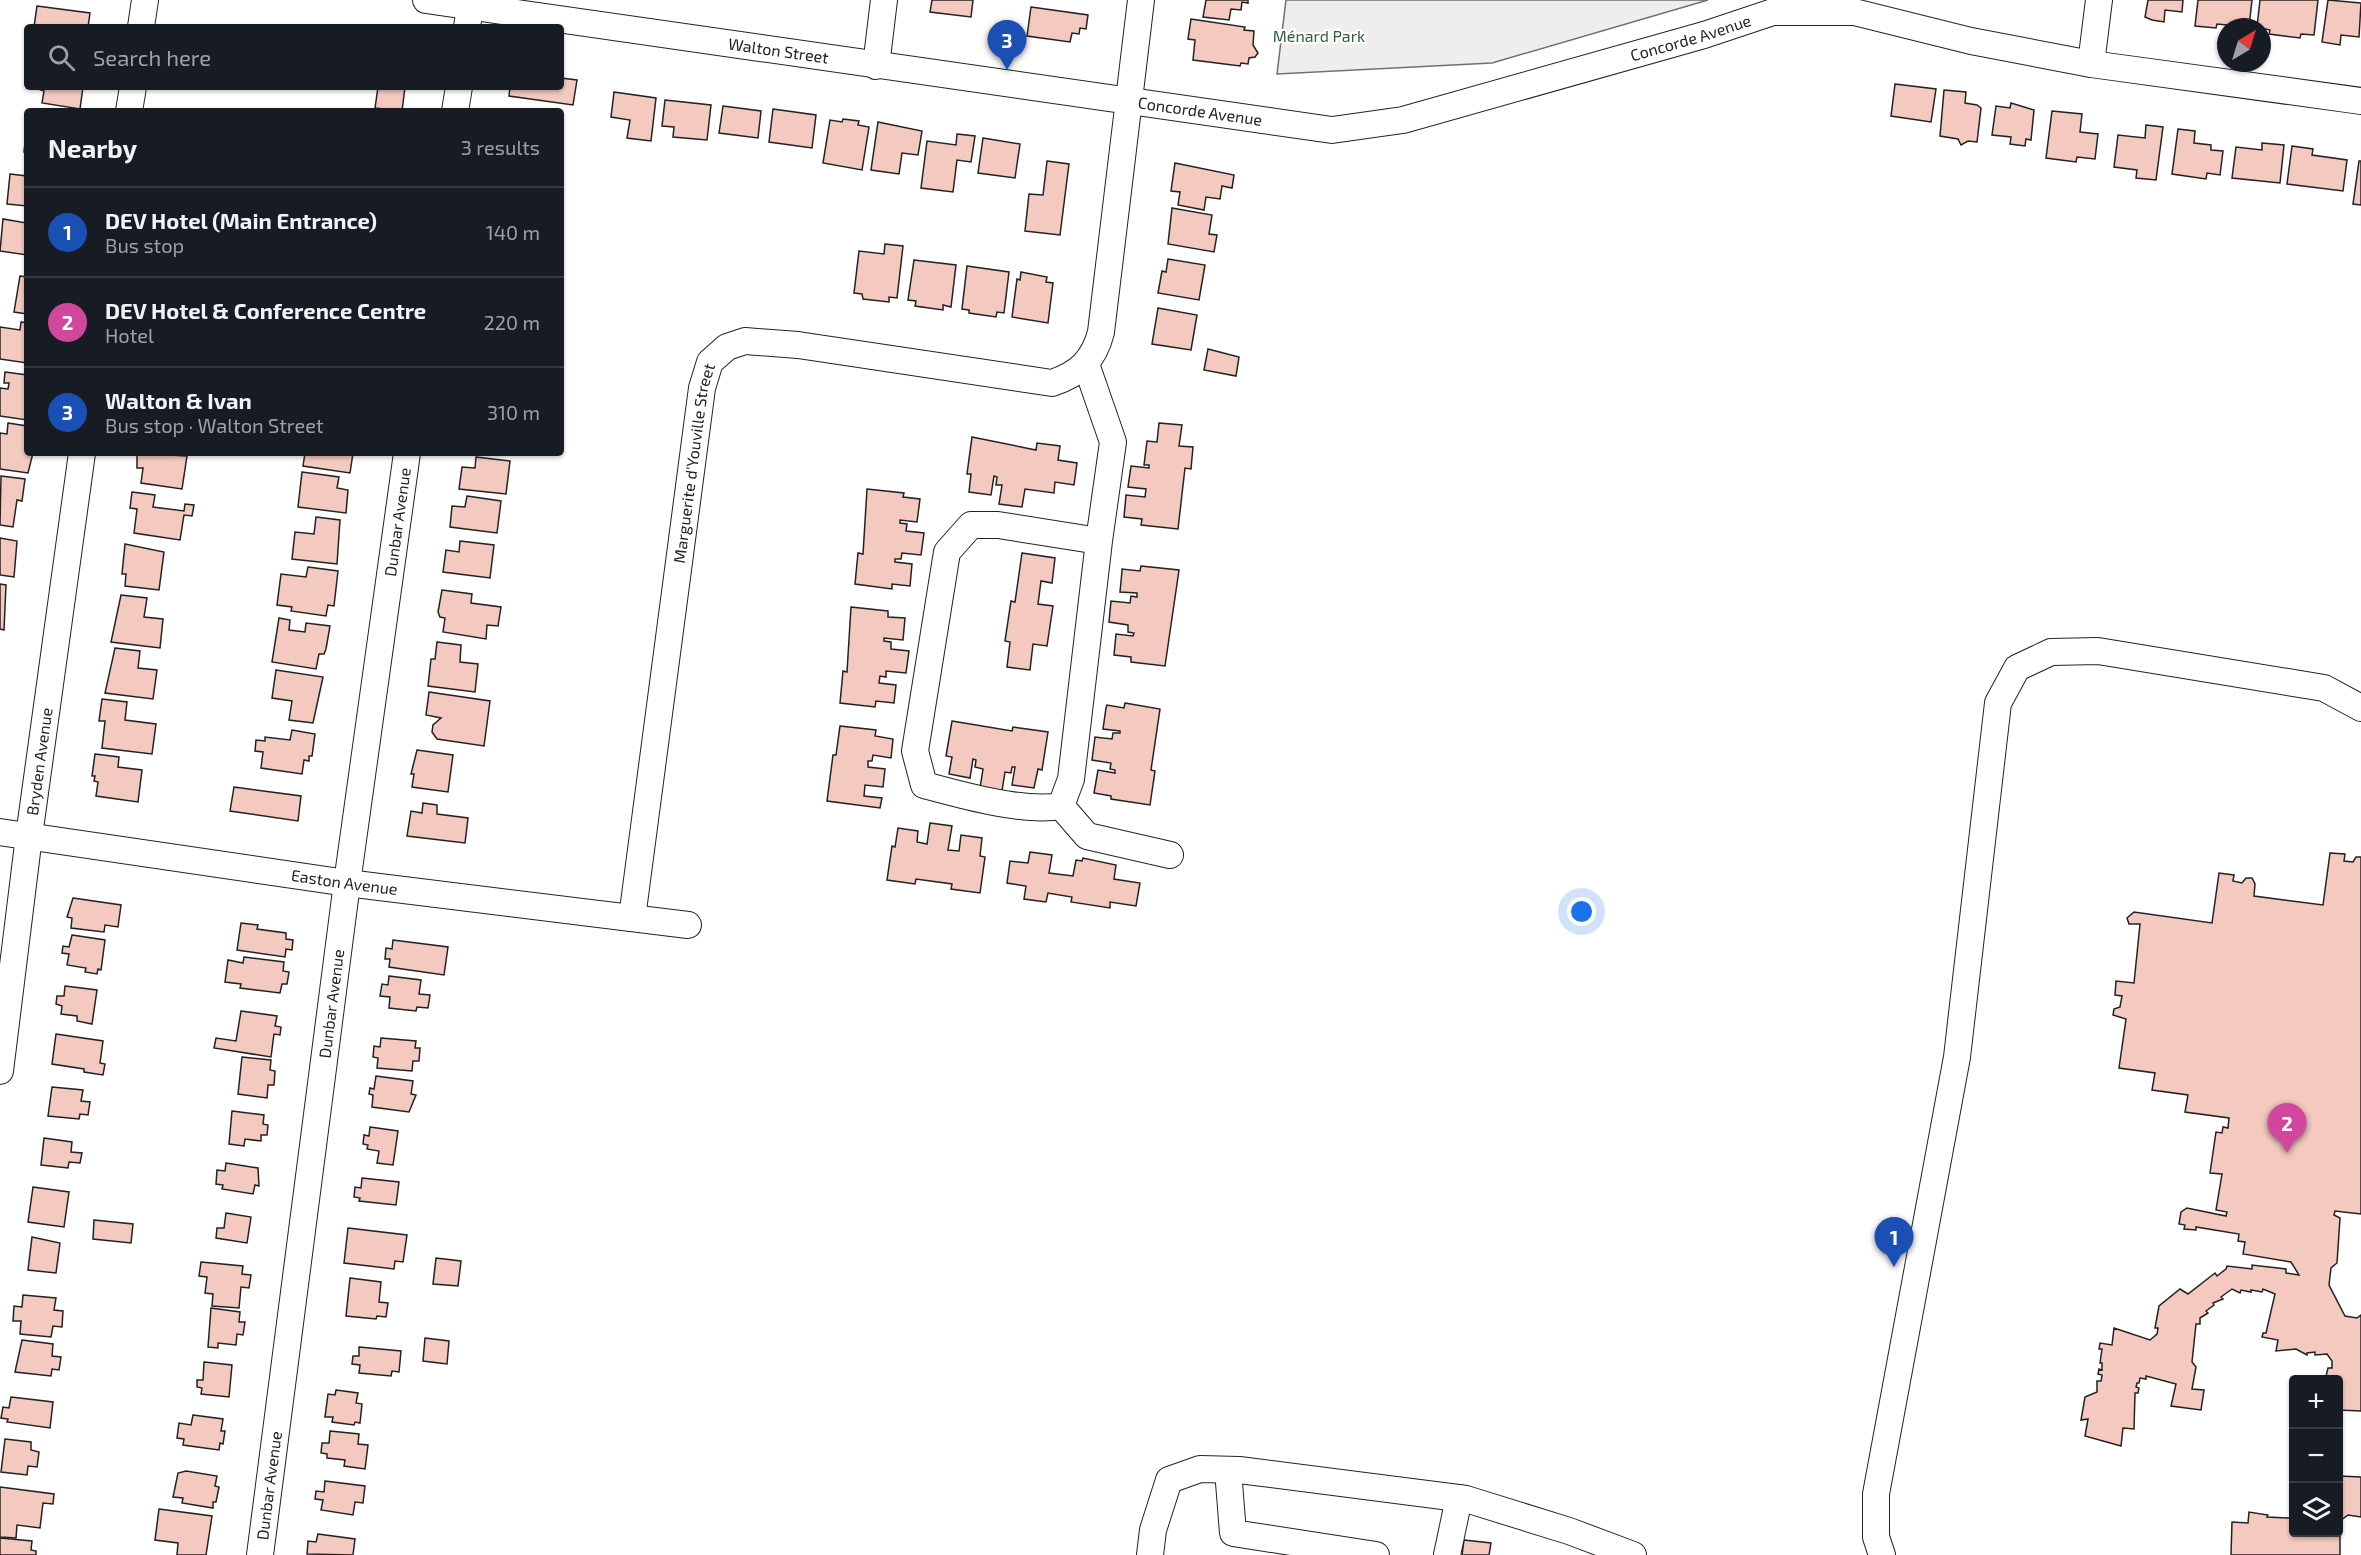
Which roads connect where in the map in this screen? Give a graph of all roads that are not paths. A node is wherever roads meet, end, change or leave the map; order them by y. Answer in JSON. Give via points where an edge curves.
{"nodes":[{"id":1,"x":145,"y":0,"type":"edge"},
{"id":2,"x":426,"y":0,"type":"edge"},
{"id":3,"x":885,"y":0,"type":"edge"},
{"id":4,"x":1141,"y":0,"type":"edge"},
{"id":5,"x":2098,"y":0,"type":"edge"},
{"id":6,"x":470,"y":11,"type":"edge"},
{"id":7,"x":141,"y":24,"type":"edge"},
{"id":8,"x":2091,"y":64,"type":"junction"},
{"id":9,"x":876,"y":66,"type":"junction"},
{"id":10,"x":132,"y":90,"type":"edge"},
{"id":11,"x":458,"y":90,"type":"edge"},
{"id":12,"x":2361,"y":101,"type":"edge"},
{"id":13,"x":1128,"y":102,"type":"junction"},
{"id":14,"x":130,"y":108,"type":"edge"},
{"id":15,"x":456,"y":108,"type":"edge"},
{"id":16,"x":1086,"y":364,"type":"junction"},
{"id":17,"x":82,"y":456,"type":"edge"},
{"id":18,"x":407,"y":456,"type":"edge"},
{"id":19,"x":1099,"y":541,"type":"junction"},
{"id":20,"x":2361,"y":708,"type":"edge"},
{"id":21,"x":1061,"y":806,"type":"junction"},
{"id":22,"x":0,"y":832,"type":"edge"},
{"id":23,"x":29,"y":836,"type":"junction"},
{"id":24,"x":1170,"y":855,"type":"dead end"},
{"id":25,"x":346,"y":883,"type":"junction"},
{"id":26,"x":633,"y":918,"type":"junction"},
{"id":27,"x":688,"y":925,"type":"dead end"},
{"id":28,"x":0,"y":1071,"type":"edge"},
{"id":29,"x":1228,"y":1470,"type":"junction"},
{"id":30,"x":1459,"y":1498,"type":"junction"},
{"id":31,"x":260,"y":1555,"type":"edge"},
{"id":32,"x":1150,"y":1555,"type":"edge"},
{"id":33,"x":1376,"y":1555,"type":"edge"},
{"id":34,"x":1447,"y":1555,"type":"edge"},
{"id":35,"x":1633,"y":1555,"type":"edge"},
{"id":36,"x":1882,"y":1555,"type":"edge"}],
"edges":[{"from":1,"to":7,"type":"street"},
{"from":2,"to":6,"type":"street","name":"Walton Street"},
{"from":3,"to":9,"type":"street"},
{"from":4,"to":13,"type":"street","name":"Marguerite d'Youville Street"},
{"from":5,"to":8,"type":"street"},
{"from":6,"to":9,"type":"street","name":"Walton Street"},
{"from":8,"to":12,"type":"street","name":"Concorde Avenue"},
{"from":8,"to":13,"type":"street","name":"Concorde Avenue","via":[[1854,12],[1773,12],[1403,120],[1356,127],[1332,130]]},
{"from":9,"to":13,"type":"street","name":"Walton Street"},
{"from":10,"to":14,"type":"street"},
{"from":11,"to":15,"type":"street"},
{"from":13,"to":16,"type":"street","name":"Marguerite d'Youville Street","via":[[1101,332],[1097,349]]},
{"from":16,"to":19,"type":"street","via":[[1113,442]]},
{"from":16,"to":26,"type":"street","name":"Marguerite d'Youville Street","via":[[1071,377],[1052,383],[798,345],[745,341],[727,347],[710,362],[702,388]]},
{"from":17,"to":23,"type":"street","name":"Bryden Avenue"},
{"from":18,"to":25,"type":"street","name":"Dunbar Avenue"},
{"from":19,"to":21,"type":"street","via":[[1071,779]]},
{"from":19,"to":21,"type":"street","via":[[998,525],[971,525],[947,552],[915,751],[924,785],[1044,809]]},
{"from":20,"to":36,"type":"street","via":[[2324,688],[2098,651],[2051,652],[2017,668],[1998,703],[1957,1057],[1875,1494],[1876,1537]]},
{"from":21,"to":24,"type":"street","via":[[1087,836]]},
{"from":22,"to":23,"type":"street","name":"Easton Avenue"},
{"from":23,"to":25,"type":"street","name":"Easton Avenue"},
{"from":23,"to":28,"type":"street","name":"Bryden Avenue"},
{"from":25,"to":26,"type":"street","name":"Easton Avenue"},
{"from":25,"to":31,"type":"street","name":"Dunbar Avenue"},
{"from":26,"to":27,"type":"street","name":"Easton Avenue"},
{"from":29,"to":30,"type":"street"},
{"from":29,"to":32,"type":"street","via":[[1200,1469],[1169,1480],[1153,1530]]},
{"from":29,"to":33,"type":"street","via":[[1233,1533]]},
{"from":30,"to":34,"type":"street"},
{"from":30,"to":35,"type":"street"}]}
